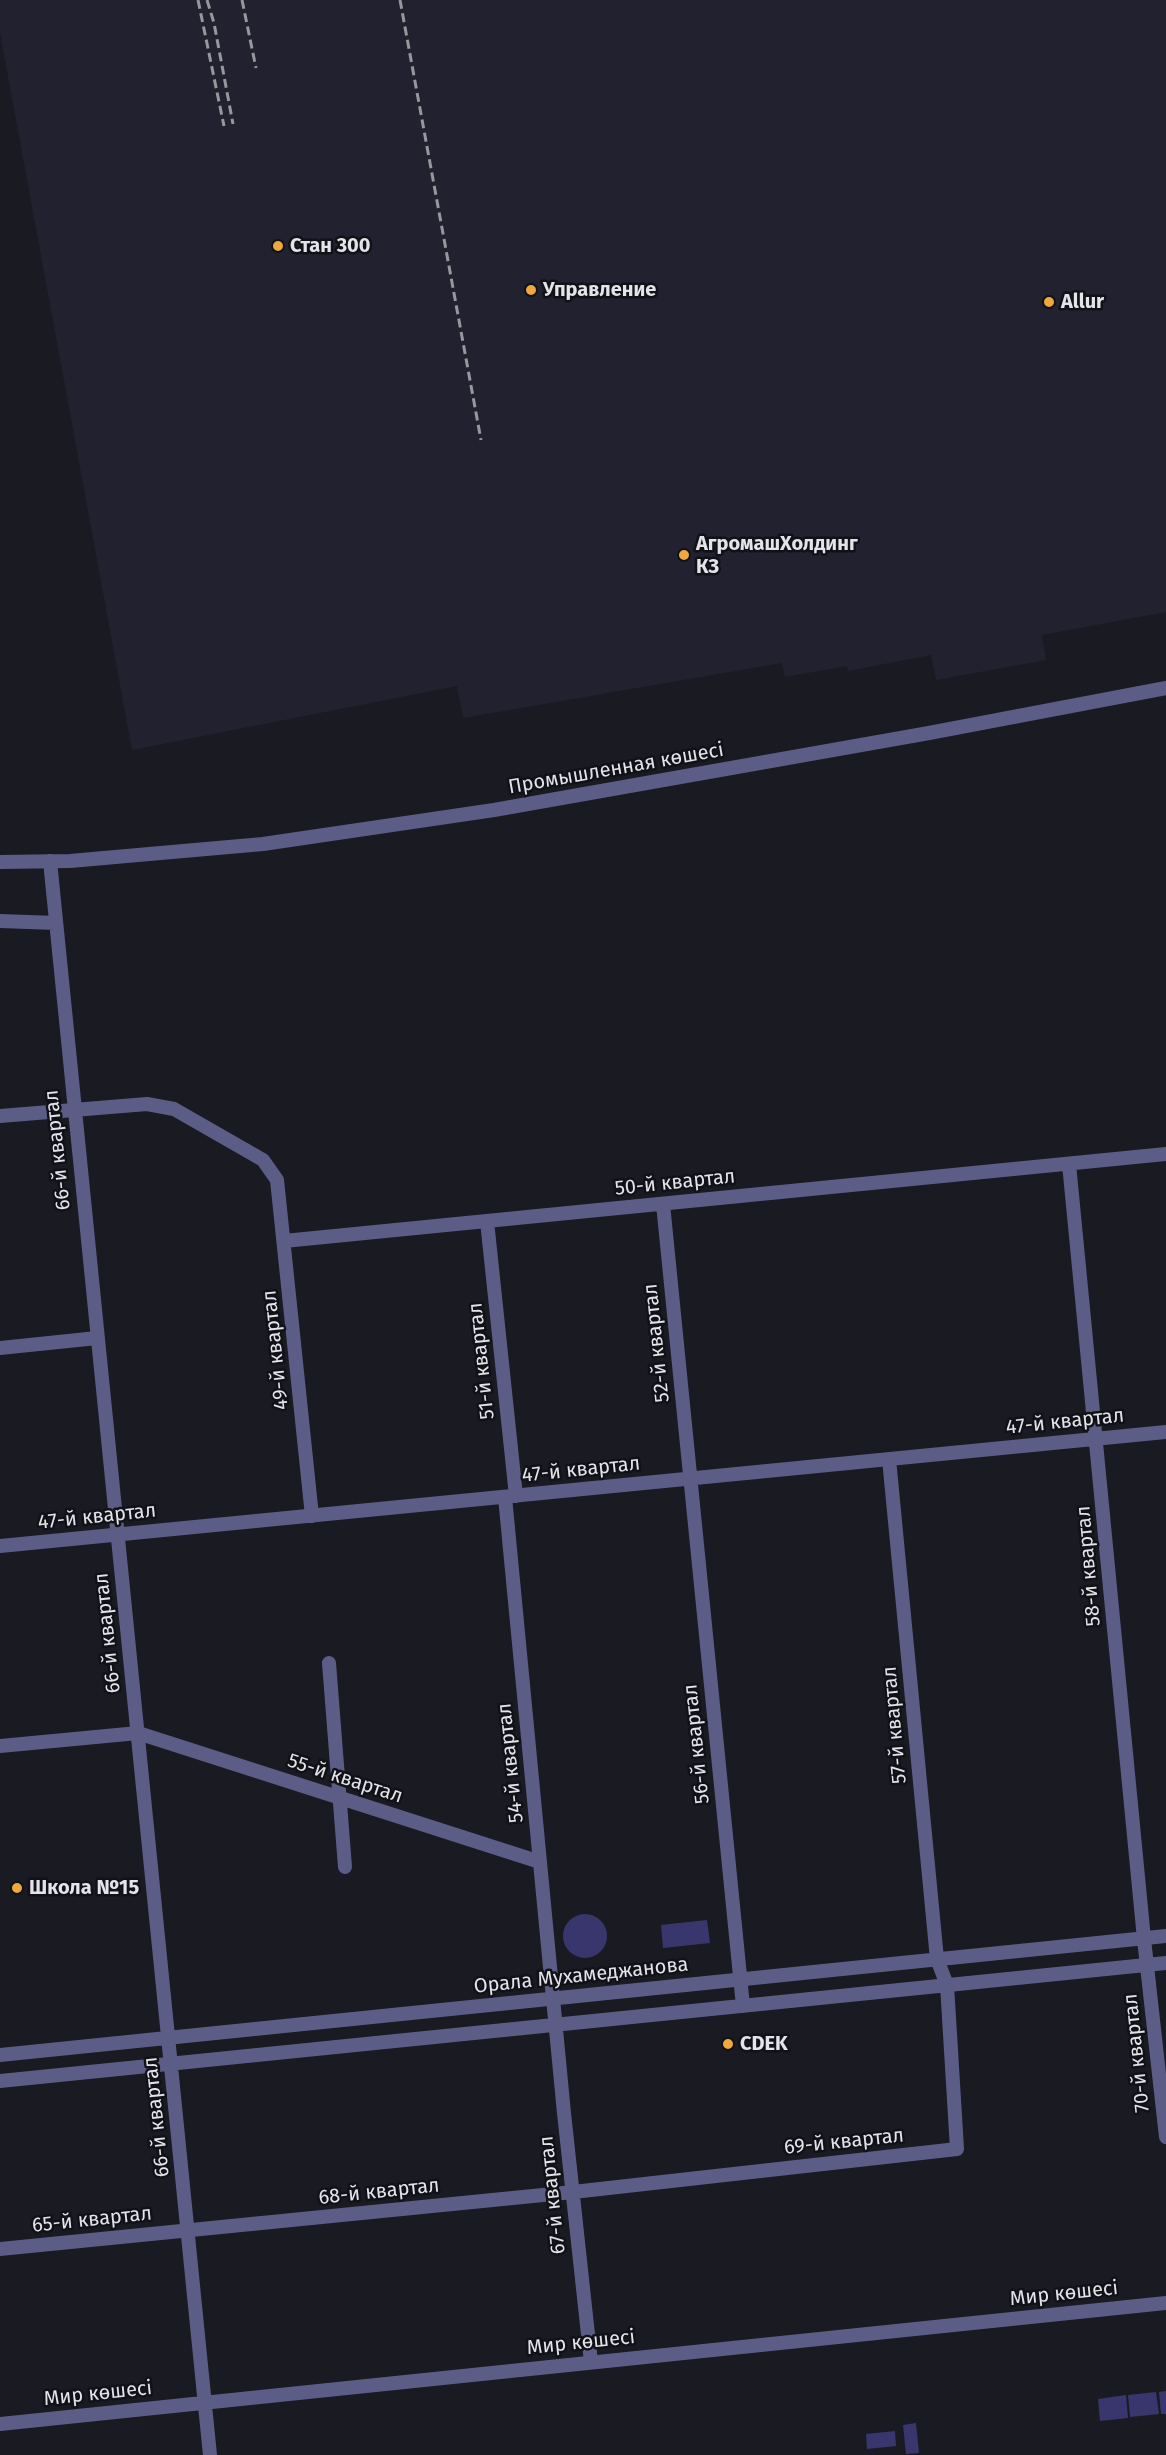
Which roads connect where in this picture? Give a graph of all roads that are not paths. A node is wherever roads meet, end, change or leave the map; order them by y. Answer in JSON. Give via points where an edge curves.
{"nodes":[{"id":1,"x":1166,"y":688,"type":"edge"},
{"id":2,"x":50,"y":861,"type":"junction"},
{"id":3,"x":0,"y":862,"type":"edge"},
{"id":4,"x":0,"y":921,"type":"edge"},
{"id":5,"x":56,"y":923,"type":"junction"},
{"id":6,"x":74,"y":1110,"type":"junction"},
{"id":7,"x":0,"y":1116,"type":"edge"},
{"id":8,"x":1166,"y":1154,"type":"edge"},
{"id":9,"x":1069,"y":1164,"type":"junction"},
{"id":10,"x":663,"y":1204,"type":"junction"},
{"id":11,"x":487,"y":1221,"type":"junction"},
{"id":12,"x":284,"y":1241,"type":"junction"},
{"id":13,"x":98,"y":1338,"type":"junction"},
{"id":14,"x":0,"y":1348,"type":"edge"},
{"id":15,"x":1166,"y":1432,"type":"edge"},
{"id":16,"x":1096,"y":1439,"type":"junction"},
{"id":17,"x":889,"y":1459,"type":"junction"},
{"id":18,"x":690,"y":1479,"type":"junction"},
{"id":19,"x":510,"y":1496,"type":"junction"},
{"id":20,"x":312,"y":1516,"type":"junction"},
{"id":21,"x":118,"y":1535,"type":"junction"},
{"id":22,"x":0,"y":1546,"type":"edge"},
{"id":23,"x":329,"y":1663,"type":"dead end"},
{"id":24,"x":138,"y":1733,"type":"junction"},
{"id":25,"x":0,"y":1746,"type":"edge"},
{"id":26,"x":341,"y":1798,"type":"junction"},
{"id":27,"x":540,"y":1862,"type":"junction"},
{"id":28,"x":345,"y":1867,"type":"dead end"},
{"id":29,"x":1166,"y":1936,"type":"edge"},
{"id":30,"x":1144,"y":1939,"type":"junction"},
{"id":31,"x":937,"y":1959,"type":"junction"},
{"id":32,"x":1166,"y":1963,"type":"edge"},
{"id":33,"x":1147,"y":1965,"type":"junction"},
{"id":34,"x":741,"y":1979,"type":"junction"},
{"id":35,"x":947,"y":1985,"type":"junction"},
{"id":36,"x":553,"y":1998,"type":"junction"},
{"id":37,"x":743,"y":2006,"type":"junction"},
{"id":38,"x":556,"y":2025,"type":"junction"},
{"id":39,"x":169,"y":2037,"type":"junction"},
{"id":40,"x":0,"y":2055,"type":"edge"},
{"id":41,"x":171,"y":2063,"type":"junction"},
{"id":42,"x":0,"y":2081,"type":"edge"},
{"id":43,"x":1166,"y":2137,"type":"edge"},
{"id":44,"x":573,"y":2192,"type":"junction"},
{"id":45,"x":188,"y":2230,"type":"junction"},
{"id":46,"x":0,"y":2249,"type":"edge"},
{"id":47,"x":1166,"y":2303,"type":"edge"},
{"id":48,"x":591,"y":2362,"type":"junction"},
{"id":49,"x":206,"y":2402,"type":"junction"},
{"id":50,"x":0,"y":2424,"type":"edge"},
{"id":51,"x":210,"y":2455,"type":"edge"}],
"edges":[{"from":1,"to":2,"type":"street","name":"Промышленная көшесі","via":[[494,810],[263,844]]},
{"from":2,"to":3,"type":"street","name":"Промышленная көшесі"},
{"from":2,"to":5,"type":"street","name":"66-й квартал"},
{"from":4,"to":5,"type":"street"},
{"from":5,"to":6,"type":"street","name":"66-й квартал"},
{"from":6,"to":7,"type":"street"},
{"from":6,"to":12,"type":"street","name":"49-й квартал","via":[[147,1104],[174,1109],[263,1160],[277,1180]]},
{"from":6,"to":13,"type":"street","name":"66-й квартал"},
{"from":8,"to":9,"type":"street","name":"50-й квартал"},
{"from":9,"to":10,"type":"street","name":"50-й квартал"},
{"from":9,"to":16,"type":"street","name":"58-й квартал"},
{"from":10,"to":11,"type":"street","name":"50-й квартал"},
{"from":10,"to":18,"type":"street","name":"52-й квартал"},
{"from":11,"to":12,"type":"street","name":"50-й квартал"},
{"from":11,"to":19,"type":"street","name":"51-й квартал"},
{"from":12,"to":20,"type":"street","name":"49-й квартал"},
{"from":13,"to":14,"type":"street"},
{"from":13,"to":21,"type":"street","name":"66-й квартал"},
{"from":15,"to":16,"type":"street","name":"47-й квартал"},
{"from":16,"to":17,"type":"street","name":"47-й квартал"},
{"from":16,"to":30,"type":"street","name":"58-й квартал"},
{"from":17,"to":18,"type":"street","name":"47-й квартал"},
{"from":17,"to":31,"type":"street","name":"57-й квартал"},
{"from":18,"to":19,"type":"street","name":"47-й квартал"},
{"from":18,"to":34,"type":"street","name":"56-й квартал"},
{"from":19,"to":20,"type":"street","name":"47-й квартал"},
{"from":19,"to":27,"type":"street","name":"54-й квартал"},
{"from":20,"to":21,"type":"street","name":"47-й квартал"},
{"from":21,"to":22,"type":"street","name":"47-й квартал"},
{"from":21,"to":24,"type":"street","name":"66-й квартал"},
{"from":23,"to":26,"type":"street"},
{"from":24,"to":25,"type":"street"},
{"from":24,"to":26,"type":"street","name":"55-й квартал"},
{"from":24,"to":39,"type":"street","name":"66-й квартал"},
{"from":26,"to":27,"type":"street","name":"55-й квартал"},
{"from":26,"to":28,"type":"street"},
{"from":27,"to":36,"type":"street","name":"54-й квартал"},
{"from":29,"to":30,"type":"street","name":"Орала Мухамеджанова"},
{"from":30,"to":31,"type":"street","name":"Орала Мухамеджанова"},
{"from":30,"to":33,"type":"street","name":"58-й квартал"},
{"from":31,"to":34,"type":"street","name":"Орала Мухамеджанова"},
{"from":31,"to":35,"type":"street","name":"57-й квартал"},
{"from":32,"to":33,"type":"street"},
{"from":33,"to":35,"type":"street"},
{"from":33,"to":43,"type":"street","name":"70-й квартал"},
{"from":34,"to":36,"type":"street","name":"Орала Мухамеджанова"},
{"from":34,"to":37,"type":"street","name":"56-й квартал"},
{"from":35,"to":37,"type":"street"},
{"from":35,"to":44,"type":"street","name":"69-й квартал","via":[[957,2149]]},
{"from":36,"to":38,"type":"street","name":"54-й квартал"},
{"from":36,"to":39,"type":"street","name":"Орала Мухамеджанова"},
{"from":37,"to":38,"type":"street"},
{"from":38,"to":41,"type":"street"},
{"from":38,"to":44,"type":"street","name":"67-й квартал"},
{"from":39,"to":40,"type":"street","name":"Орала Мухамеджанова"},
{"from":39,"to":41,"type":"street","name":"66-й квартал"},
{"from":41,"to":42,"type":"street"},
{"from":41,"to":45,"type":"street","name":"66-й квартал"},
{"from":44,"to":45,"type":"street","name":"68-й квартал"},
{"from":44,"to":48,"type":"street","name":"67-й квартал"},
{"from":45,"to":46,"type":"street","name":"65-й квартал"},
{"from":45,"to":49,"type":"street","name":"66-й квартал"},
{"from":47,"to":48,"type":"street","name":"Мир көшесі"},
{"from":48,"to":49,"type":"street","name":"Мир көшесі"},
{"from":49,"to":50,"type":"street","name":"Мир көшесі"},
{"from":49,"to":51,"type":"street","name":"66-й квартал"}]}
